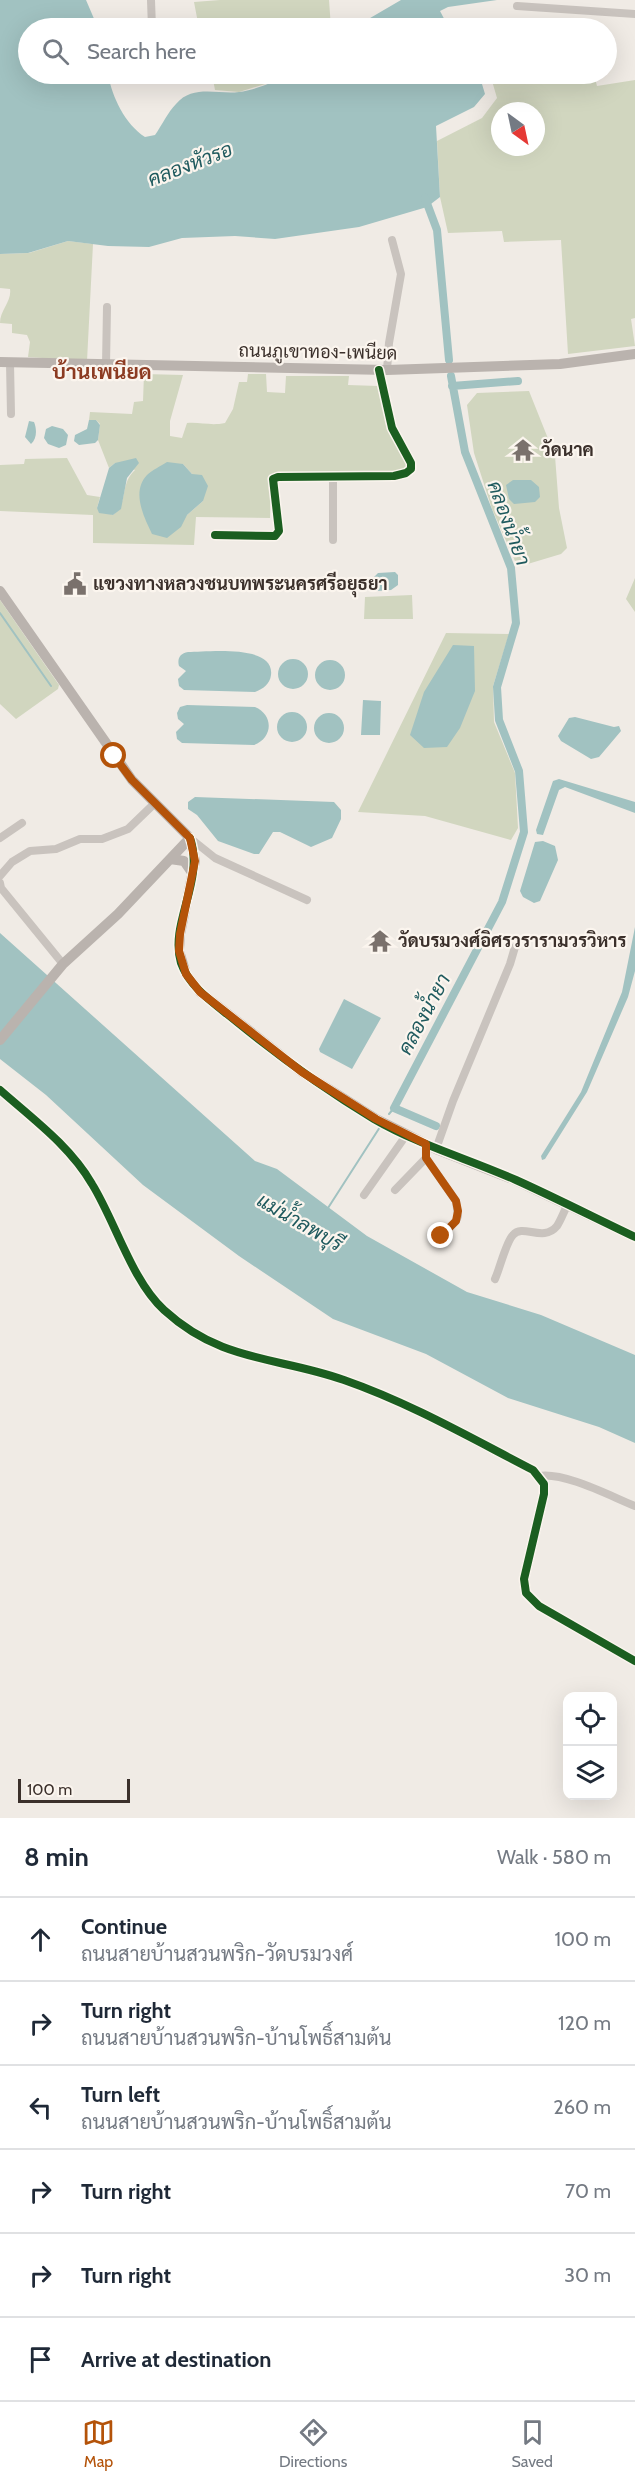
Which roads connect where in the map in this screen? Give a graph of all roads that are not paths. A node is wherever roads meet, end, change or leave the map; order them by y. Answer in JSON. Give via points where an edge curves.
{"nodes":[{"id":1,"x":151,"y":0,"type":"edge"},
{"id":2,"x":517,"y":6,"type":"dead end"},
{"id":3,"x":635,"y":14,"type":"edge"},
{"id":4,"x":152,"y":18,"type":"edge"},
{"id":5,"x":392,"y":240,"type":"dead end"},
{"id":6,"x":107,"y":307,"type":"dead end"},
{"id":7,"x":635,"y":354,"type":"edge"},
{"id":8,"x":5,"y":362,"type":"edge"},
{"id":9,"x":106,"y":365,"type":"junction"},
{"id":10,"x":383,"y":370,"type":"junction"},
{"id":11,"x":11,"y":414,"type":"dead end"},
{"id":12,"x":333,"y":476,"type":"junction"},
{"id":13,"x":215,"y":535,"type":"dead end"},
{"id":14,"x":333,"y":540,"type":"dead end"},
{"id":15,"x":0,"y":591,"type":"edge"},
{"id":16,"x":155,"y":803,"type":"junction"},
{"id":17,"x":22,"y":823,"type":"dead end"},
{"id":18,"x":0,"y":838,"type":"edge"},
{"id":19,"x":190,"y":838,"type":"junction"},
{"id":20,"x":170,"y":859,"type":"junction"},
{"id":21,"x":193,"y":874,"type":"junction"},
{"id":22,"x":0,"y":876,"type":"edge"},
{"id":23,"x":0,"y":883,"type":"edge"},
{"id":24,"x":307,"y":900,"type":"dead end"},
{"id":25,"x":515,"y":947,"type":"dead end"},
{"id":26,"x":61,"y":967,"type":"junction"},
{"id":27,"x":0,"y":1040,"type":"edge"},
{"id":28,"x":0,"y":1090,"type":"edge"},
{"id":29,"x":407,"y":1134,"type":"junction"},
{"id":30,"x":431,"y":1147,"type":"junction"},
{"id":31,"x":426,"y":1158,"type":"junction"},
{"id":32,"x":395,"y":1190,"type":"dead end"},
{"id":33,"x":364,"y":1195,"type":"dead end"},
{"id":34,"x":568,"y":1204,"type":"junction"},
{"id":35,"x":441,"y":1236,"type":"dead end"},
{"id":36,"x":635,"y":1236,"type":"edge"},
{"id":37,"x":495,"y":1279,"type":"dead end"},
{"id":38,"x":539,"y":1476,"type":"junction"},
{"id":39,"x":635,"y":1506,"type":"edge"},
{"id":40,"x":635,"y":1660,"type":"edge"}],
"edges":[{"from":1,"to":4,"type":"street"},
{"from":2,"to":3,"type":"street"},
{"from":5,"to":10,"type":"street","via":[[401,274]]},
{"from":6,"to":9,"type":"street"},
{"from":7,"to":10,"type":"street","name":"ถนนภูเขาทอง-เพนียด","via":[[549,365]]},
{"from":8,"to":9,"type":"street","name":"ถนนภูเขาทอง-เพนียด"},
{"from":8,"to":11,"type":"street"},
{"from":9,"to":10,"type":"street","name":"ถนนภูเขาทอง-เพนียด"},
{"from":10,"to":12,"type":"street","via":[[392,428],[411,469],[394,476]]},
{"from":12,"to":13,"type":"street","via":[[273,479],[279,531],[275,536]]},
{"from":12,"to":14,"type":"street"},
{"from":15,"to":16,"type":"street","via":[[114,756]]},
{"from":16,"to":19,"type":"street"},
{"from":16,"to":22,"type":"street","via":[[128,829],[102,839],[80,839],[56,849],[30,851],[12,862]]},
{"from":17,"to":18,"type":"street"},
{"from":19,"to":20,"type":"street"},
{"from":19,"to":21,"type":"street","via":[[194,849]]},
{"from":19,"to":24,"type":"street","via":[[215,858]]},
{"from":20,"to":21,"type":"street","via":[[184,861]]},
{"from":20,"to":26,"type":"street"},
{"from":21,"to":29,"type":"street","via":[[179,951],[186,974],[200,992],[302,1072]]},
{"from":23,"to":26,"type":"street"},
{"from":25,"to":30,"type":"street"},
{"from":26,"to":27,"type":"street"},
{"from":28,"to":38,"type":"street","via":[[80,1164],[149,1295],[188,1329],[242,1355],[341,1379],[391,1398]]},
{"from":29,"to":30,"type":"street"},
{"from":29,"to":33,"type":"street"},
{"from":30,"to":31,"type":"street"},
{"from":30,"to":34,"type":"street"},
{"from":31,"to":32,"type":"street"},
{"from":31,"to":35,"type":"street","via":[[457,1206],[456,1221]]},
{"from":34,"to":36,"type":"street"},
{"from":34,"to":37,"type":"street","via":[[552,1231],[520,1231],[512,1235]]},
{"from":38,"to":39,"type":"street","via":[[565,1479]]},
{"from":38,"to":40,"type":"street","via":[[544,1494],[524,1579],[526,1593],[539,1606]]}]}
